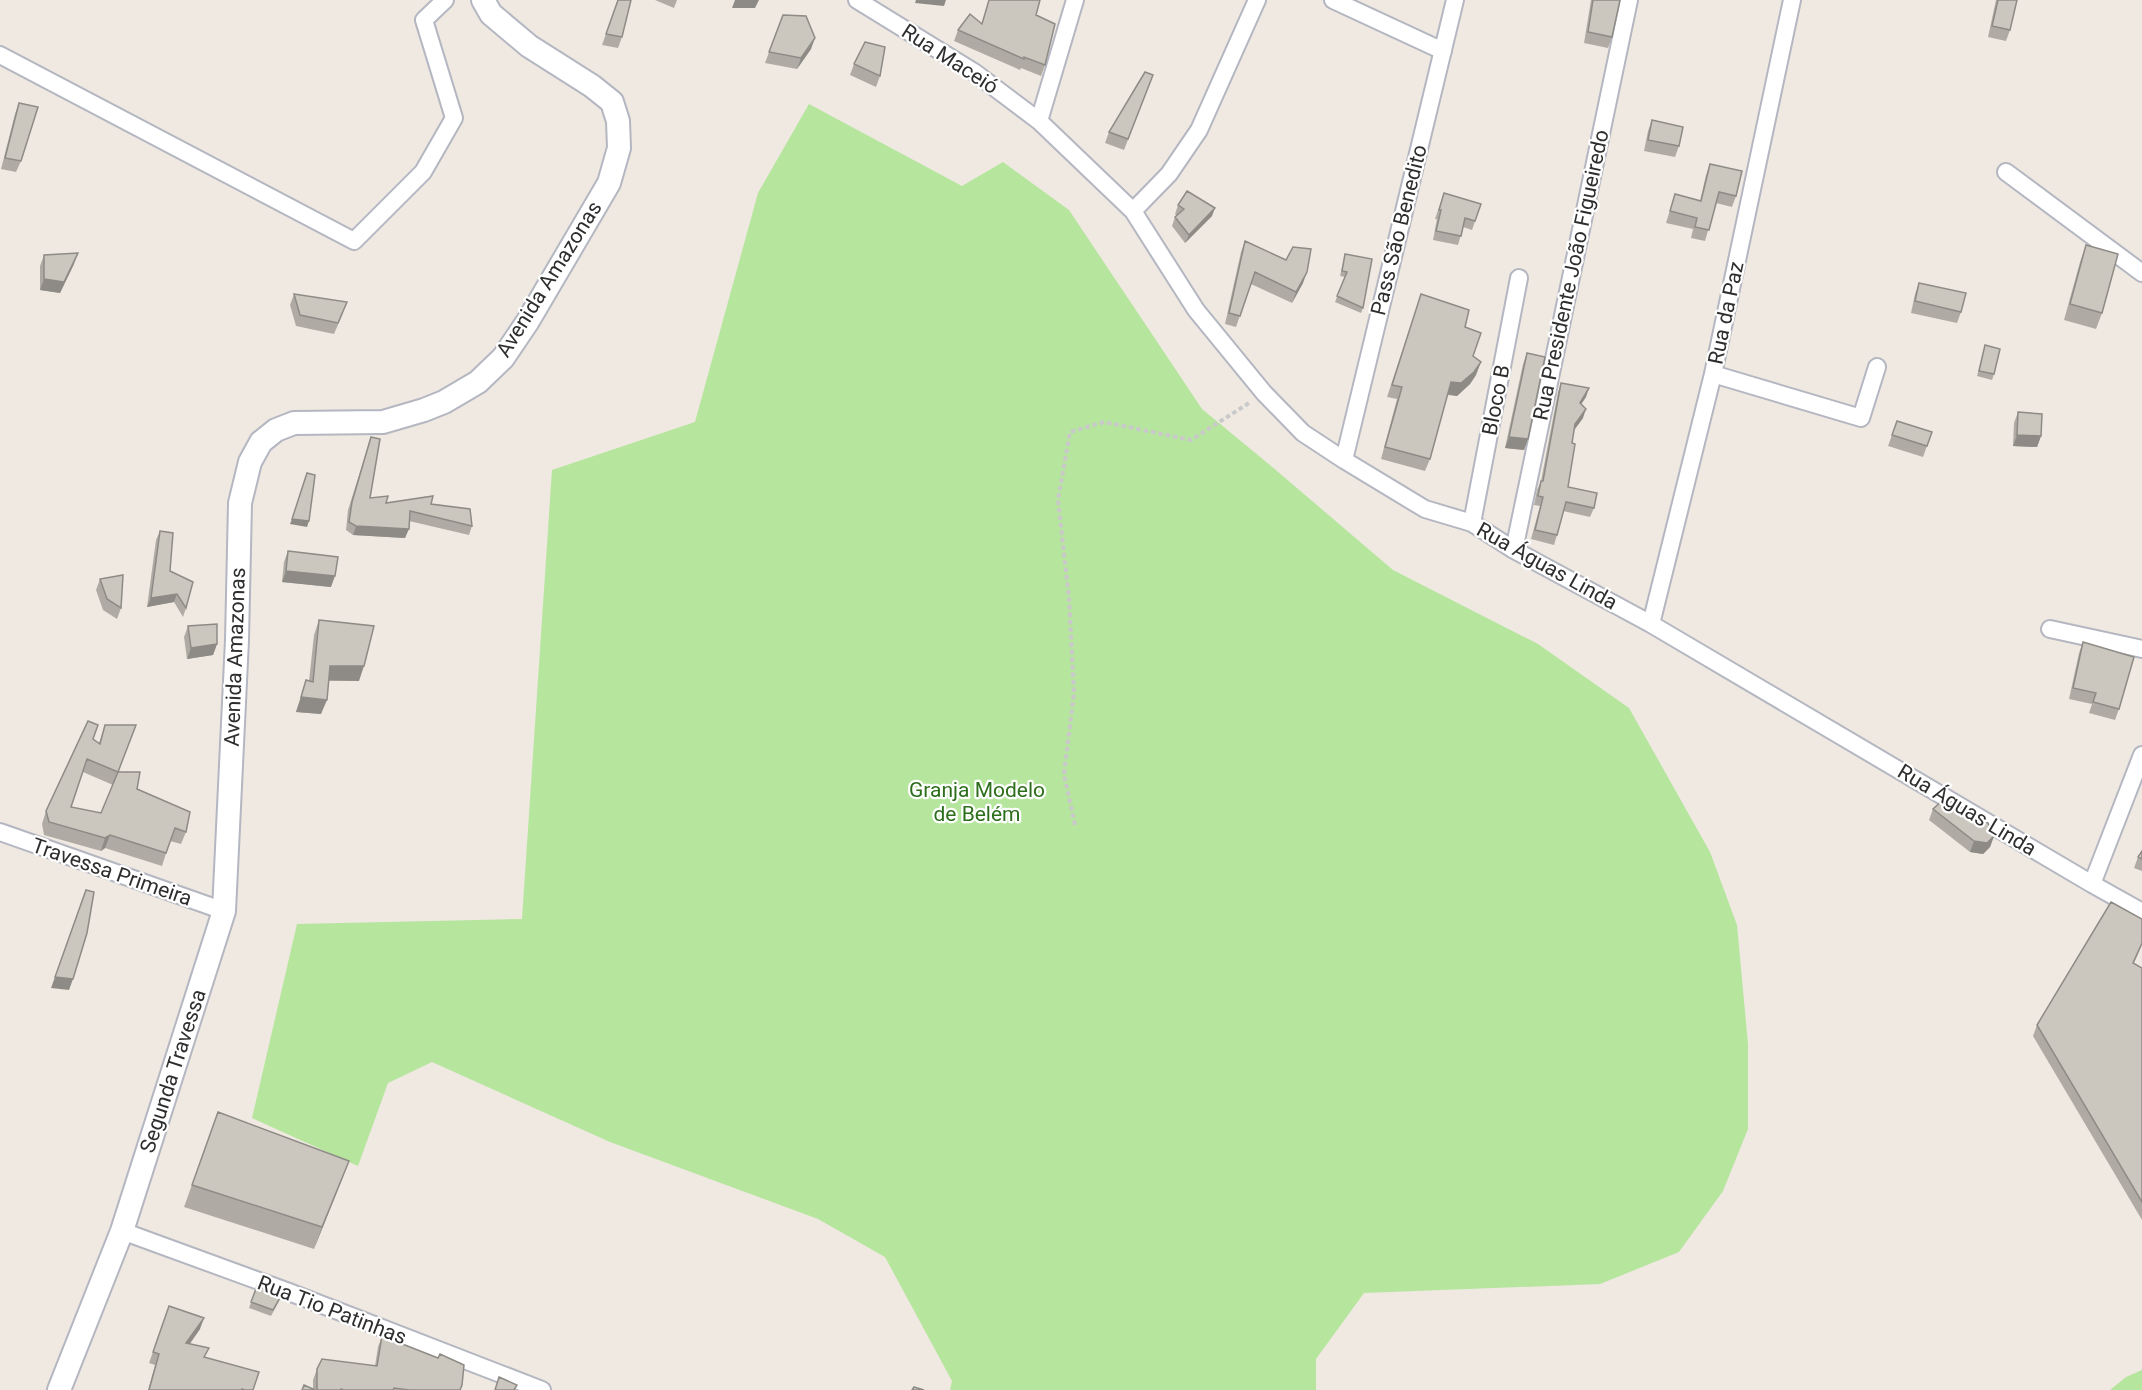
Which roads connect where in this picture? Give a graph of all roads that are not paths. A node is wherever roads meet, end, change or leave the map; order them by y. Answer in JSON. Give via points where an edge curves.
{"nodes":[{"id":1,"x":445,"y":0,"type":"edge"},
{"id":2,"x":483,"y":0,"type":"edge"},
{"id":3,"x":857,"y":0,"type":"edge"},
{"id":4,"x":1075,"y":0,"type":"edge"},
{"id":5,"x":1257,"y":0,"type":"edge"},
{"id":6,"x":1333,"y":0,"type":"edge"},
{"id":7,"x":1455,"y":0,"type":"edge"},
{"id":8,"x":1629,"y":0,"type":"edge"},
{"id":9,"x":1792,"y":0,"type":"edge"},
{"id":10,"x":1443,"y":51,"type":"junction"},
{"id":11,"x":0,"y":55,"type":"edge"},
{"id":12,"x":1040,"y":121,"type":"junction"},
{"id":13,"x":2006,"y":172,"type":"dead end"},
{"id":14,"x":1133,"y":211,"type":"junction"},
{"id":15,"x":2142,"y":273,"type":"edge"},
{"id":16,"x":1520,"y":278,"type":"dead end"},
{"id":17,"x":1877,"y":367,"type":"dead end"},
{"id":18,"x":1713,"y":374,"type":"junction"},
{"id":19,"x":1344,"y":460,"type":"junction"},
{"id":20,"x":1472,"y":523,"type":"junction"},
{"id":21,"x":1514,"y":550,"type":"junction"},
{"id":22,"x":1652,"y":624,"type":"junction"},
{"id":23,"x":2050,"y":629,"type":"dead end"},
{"id":24,"x":2142,"y":649,"type":"edge"},
{"id":25,"x":2142,"y":754,"type":"edge"},
{"id":26,"x":0,"y":832,"type":"edge"},
{"id":27,"x":2092,"y":884,"type":"junction"},
{"id":28,"x":224,"y":911,"type":"junction"},
{"id":29,"x":2142,"y":912,"type":"edge"},
{"id":30,"x":122,"y":1231,"type":"junction"},
{"id":31,"x":59,"y":1390,"type":"edge"},
{"id":32,"x":542,"y":1390,"type":"edge"}],
"edges":[{"from":1,"to":11,"type":"street","via":[[424,20],[454,118],[423,172],[354,241]]},
{"from":2,"to":28,"type":"street","name":"Avenida Amazonas","via":[[491,14],[529,46],[612,102],[618,121],[619,148],[609,183],[528,321],[503,358],[478,382],[444,402],[383,422],[294,423],[261,442],[250,462],[240,503]]},
{"from":3,"to":12,"type":"street","name":"Rua Maceió","via":[[974,72]]},
{"from":4,"to":12,"type":"street"},
{"from":5,"to":14,"type":"street","via":[[1199,130],[1169,174]]},
{"from":6,"to":10,"type":"street"},
{"from":7,"to":10,"type":"street","name":"Pass São Benedito"},
{"from":8,"to":21,"type":"street","name":"Rua Presidente João Figueiredo"},
{"from":9,"to":18,"type":"street","name":"Rua da Paz"},
{"from":10,"to":19,"type":"street","name":"Pass São Benedito"},
{"from":12,"to":14,"type":"street","name":"Rua Águas Linda"},
{"from":13,"to":15,"type":"street"},
{"from":14,"to":19,"type":"street","name":"Rua Águas Linda","via":[[1196,310],[1264,393],[1303,433]]},
{"from":16,"to":20,"type":"street","name":"Bloco B"},
{"from":17,"to":18,"type":"street","via":[[1861,418]]},
{"from":18,"to":22,"type":"street","name":"Rua da Paz"},
{"from":19,"to":20,"type":"street","name":"Rua Águas Linda","via":[[1425,509]]},
{"from":20,"to":21,"type":"street","name":"Rua Águas Linda"},
{"from":21,"to":22,"type":"street","name":"Rua Águas Linda"},
{"from":22,"to":27,"type":"street","name":"Rua Águas Linda"},
{"from":23,"to":24,"type":"street"},
{"from":25,"to":27,"type":"street"},
{"from":26,"to":28,"type":"street","name":"Travessa Primeira"},
{"from":27,"to":29,"type":"street","name":"Rua Águas Linda"},
{"from":28,"to":30,"type":"street","name":"Segunda Travessa"},
{"from":30,"to":31,"type":"street","name":"Segunda Travessa"},
{"from":30,"to":32,"type":"street","name":"Rua Tio Patinhas"}]}
